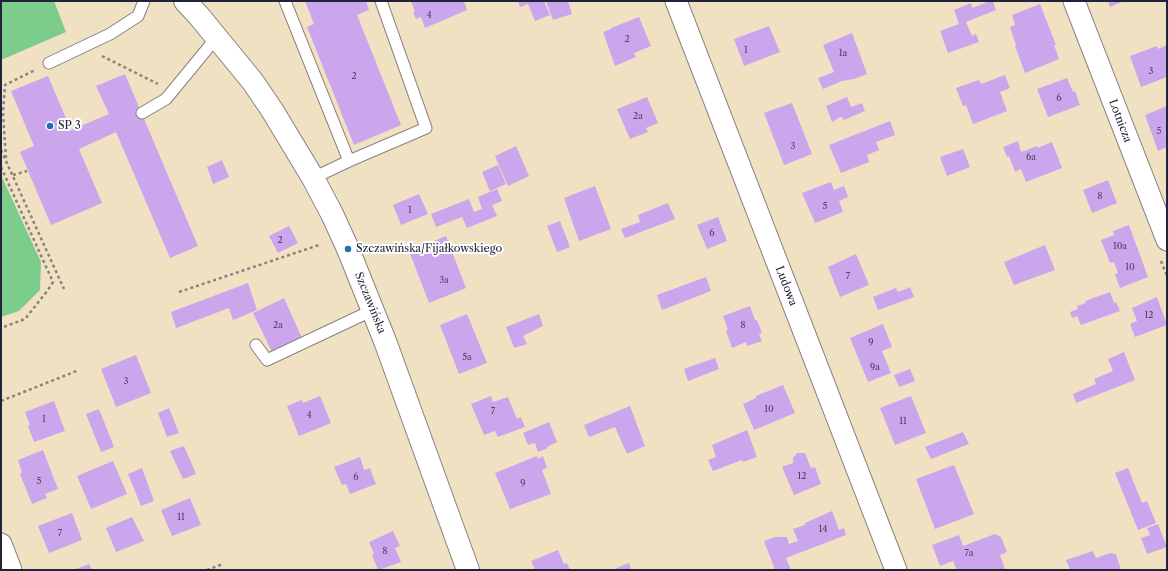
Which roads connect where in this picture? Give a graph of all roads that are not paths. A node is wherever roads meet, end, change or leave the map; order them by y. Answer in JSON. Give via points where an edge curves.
{"nodes":[{"id":1,"x":144,"y":1,"type":"edge"},
{"id":2,"x":185,"y":1,"type":"edge"},
{"id":3,"x":284,"y":1,"type":"edge"},
{"id":4,"x":381,"y":1,"type":"edge"},
{"id":5,"x":676,"y":1,"type":"edge"},
{"id":6,"x":1074,"y":1,"type":"edge"},
{"id":7,"x":217,"y":37,"type":"junction"},
{"id":8,"x":49,"y":63,"type":"road end"},
{"id":9,"x":142,"y":113,"type":"dead end"},
{"id":10,"x":349,"y":161,"type":"junction"},
{"id":11,"x":313,"y":178,"type":"junction"},
{"id":12,"x":1167,"y":240,"type":"edge"},
{"id":13,"x":373,"y":310,"type":"junction"},
{"id":14,"x":256,"y":345,"type":"dead end"},
{"id":15,"x":1,"y":544,"type":"edge"},
{"id":16,"x":11,"y":570,"type":"edge"},
{"id":17,"x":468,"y":570,"type":"edge"},
{"id":18,"x":896,"y":570,"type":"edge"}],
"edges":[{"from":1,"to":8,"type":"lane","via":[[138,16],[110,34]]},
{"from":2,"to":7,"type":"street","name":"Szczawińska"},
{"from":3,"to":10,"type":"lane"},
{"from":4,"to":10,"type":"lane","via":[[426,128]]},
{"from":5,"to":18,"type":"street","name":"Ludowa"},
{"from":6,"to":12,"type":"street","name":"Lotnicza"},
{"from":7,"to":9,"type":"lane","via":[[166,99]]},
{"from":7,"to":11,"type":"street","name":"Szczawińska","via":[[253,82]]},
{"from":10,"to":11,"type":"lane"},
{"from":11,"to":13,"type":"street","name":"Szczawińska","via":[[348,249]]},
{"from":13,"to":14,"type":"lane","via":[[267,360]]},
{"from":13,"to":17,"type":"street","name":"Szczawińska"},
{"from":15,"to":16,"type":"street"}]}
